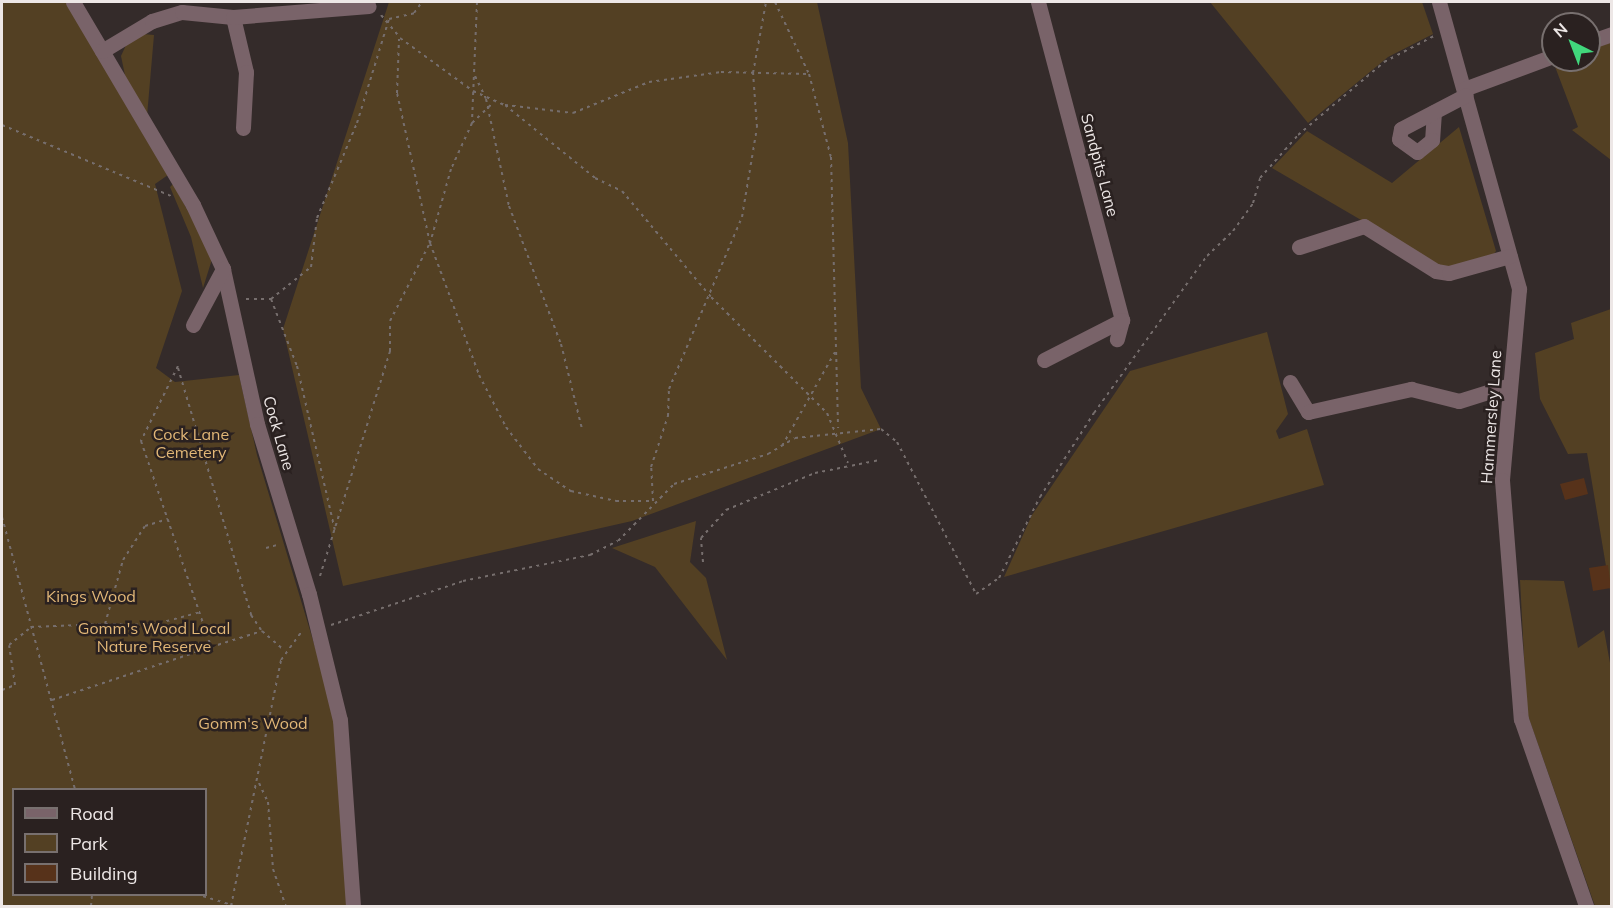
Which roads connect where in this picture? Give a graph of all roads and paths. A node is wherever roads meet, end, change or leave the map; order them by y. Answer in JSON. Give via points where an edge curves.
{"nodes":[{"id":1,"x":73,"y":2,"type":"edge"},
{"id":2,"x":422,"y":2,"type":"edge"},
{"id":3,"x":477,"y":2,"type":"edge"},
{"id":4,"x":766,"y":2,"type":"edge"},
{"id":5,"x":775,"y":2,"type":"edge"},
{"id":6,"x":1038,"y":2,"type":"edge"},
{"id":7,"x":1439,"y":2,"type":"edge"},
{"id":8,"x":321,"y":4,"type":"edge"},
{"id":9,"x":369,"y":6,"type":"dead end"},
{"id":10,"x":232,"y":17,"type":"junction"},
{"id":11,"x":389,"y":19,"type":"junction"},
{"id":12,"x":400,"y":38,"type":"junction"},
{"id":13,"x":102,"y":51,"type":"junction"},
{"id":14,"x":1541,"y":61,"type":"edge"},
{"id":15,"x":753,"y":73,"type":"junction"},
{"id":16,"x":474,"y":74,"type":"junction"},
{"id":17,"x":809,"y":74,"type":"junction"},
{"id":18,"x":473,"y":91,"type":"junction"},
{"id":19,"x":1465,"y":92,"type":"junction"},
{"id":20,"x":486,"y":99,"type":"junction"},
{"id":21,"x":495,"y":102,"type":"junction"},
{"id":22,"x":505,"y":105,"type":"junction"},
{"id":23,"x":488,"y":107,"type":"junction"},
{"id":24,"x":1434,"y":112,"type":"dead end"},
{"id":25,"x":472,"y":123,"type":"junction"},
{"id":26,"x":2,"y":125,"type":"edge"},
{"id":27,"x":243,"y":128,"type":"dead end"},
{"id":28,"x":193,"y":205,"type":"junction"},
{"id":29,"x":430,"y":243,"type":"junction"},
{"id":30,"x":1299,"y":247,"type":"dead end"},
{"id":31,"x":1510,"y":256,"type":"junction"},
{"id":32,"x":223,"y":269,"type":"junction"},
{"id":33,"x":711,"y":297,"type":"junction"},
{"id":34,"x":271,"y":298,"type":"junction"},
{"id":35,"x":231,"y":301,"type":"junction"},
{"id":36,"x":1122,"y":320,"type":"junction"},
{"id":37,"x":193,"y":325,"type":"dead end"},
{"id":38,"x":1117,"y":339,"type":"dead end"},
{"id":39,"x":835,"y":352,"type":"junction"},
{"id":40,"x":1044,"y":360,"type":"dead end"},
{"id":41,"x":1290,"y":382,"type":"dead end"},
{"id":42,"x":1510,"y":385,"type":"junction"},
{"id":43,"x":810,"y":395,"type":"junction"},
{"id":44,"x":838,"y":428,"type":"junction"},
{"id":45,"x":582,"y":429,"type":"dead end"},
{"id":46,"x":782,"y":446,"type":"dead end"},
{"id":47,"x":204,"y":448,"type":"junction"},
{"id":48,"x":184,"y":454,"type":"dead end"},
{"id":49,"x":880,"y":460,"type":"dead end"},
{"id":50,"x":848,"y":463,"type":"junction"},
{"id":51,"x":647,"y":507,"type":"dead end"},
{"id":52,"x":2,"y":517,"type":"edge"},
{"id":53,"x":169,"y":519,"type":"junction"},
{"id":54,"x":335,"y":532,"type":"junction"},
{"id":55,"x":703,"y":562,"type":"dead end"},
{"id":56,"x":309,"y":594,"type":"junction"},
{"id":57,"x":201,"y":612,"type":"junction"},
{"id":58,"x":105,"y":624,"type":"junction"},
{"id":59,"x":31,"y":627,"type":"junction"},
{"id":60,"x":326,"y":627,"type":"dead end"},
{"id":61,"x":262,"y":631,"type":"junction"},
{"id":62,"x":303,"y":631,"type":"dead end"},
{"id":63,"x":211,"y":647,"type":"junction"},
{"id":64,"x":284,"y":650,"type":"junction"},
{"id":65,"x":2,"y":690,"type":"edge"},
{"id":66,"x":52,"y":700,"type":"junction"},
{"id":67,"x":259,"y":783,"type":"junction"},
{"id":68,"x":75,"y":788,"type":"edge"},
{"id":69,"x":202,"y":896,"type":"edge"},
{"id":70,"x":232,"y":906,"type":"edge"},
{"id":71,"x":286,"y":906,"type":"edge"},
{"id":72,"x":352,"y":906,"type":"edge"},
{"id":73,"x":1586,"y":906,"type":"edge"}],
"edges":[{"from":1,"to":13,"type":"street","name":"Cock Lane"},
{"from":2,"to":11,"type":"path","via":[[414,13]]},
{"from":3,"to":16,"type":"path"},
{"from":4,"to":15,"type":"path"},
{"from":5,"to":17,"type":"path"},
{"from":6,"to":36,"type":"street","name":"Sandpits Lane"},
{"from":7,"to":19,"type":"street","name":"Hammersley Lane"},
{"from":8,"to":9,"type":"street"},
{"from":8,"to":10,"type":"street"},
{"from":10,"to":13,"type":"street","via":[[182,12],[152,21]]},
{"from":10,"to":27,"type":"street","via":[[246,72]]},
{"from":11,"to":12,"type":"path"},
{"from":11,"to":34,"type":"path","via":[[357,123],[317,218],[311,267]]},
{"from":12,"to":18,"type":"path"},
{"from":12,"to":29,"type":"path","via":[[397,93]]},
{"from":13,"to":28,"type":"street","name":"Cock Lane"},
{"from":14,"to":19,"type":"street"},
{"from":15,"to":17,"type":"path"},
{"from":15,"to":22,"type":"path","via":[[649,82],[573,113]]},
{"from":15,"to":33,"type":"path","via":[[757,127],[742,217]]},
{"from":16,"to":18,"type":"path"},
{"from":16,"to":20,"type":"path"},
{"from":17,"to":39,"type":"path","via":[[831,157]]},
{"from":18,"to":20,"type":"path"},
{"from":18,"to":25,"type":"path"},
{"from":19,"to":24,"type":"street"},
{"from":19,"to":31,"type":"street","name":"Hammersley Lane"},
{"from":20,"to":21,"type":"path"},
{"from":20,"to":23,"type":"path"},
{"from":21,"to":22,"type":"path"},
{"from":21,"to":23,"type":"path"},
{"from":22,"to":33,"type":"path","via":[[595,178],[622,191]]},
{"from":23,"to":25,"type":"path"},
{"from":23,"to":45,"type":"path","via":[[509,206],[561,344]]},
{"from":25,"to":29,"type":"path","via":[[450,169]]},
{"from":26,"to":28,"type":"path"},
{"from":28,"to":32,"type":"street","name":"Cock Lane"},
{"from":29,"to":33,"type":"path","via":[[479,375],[506,427],[538,469],[571,491],[607,499],[653,501],[651,467],[668,416],[669,389],[683,348]]},
{"from":29,"to":54,"type":"path","via":[[390,321],[390,351]]},
{"from":30,"to":31,"type":"street","via":[[1364,226],[1449,273]]},
{"from":31,"to":42,"type":"street","name":"Hammersley Lane","via":[[1519,290]]},
{"from":32,"to":35,"type":"street","name":"Cock Lane"},
{"from":32,"to":37,"type":"street"},
{"from":33,"to":43,"type":"path"},
{"from":34,"to":35,"type":"path"},
{"from":34,"to":54,"type":"path","via":[[297,366]]},
{"from":35,"to":56,"type":"street","name":"Cock Lane","via":[[257,423]]},
{"from":36,"to":38,"type":"street","name":"Sandpits Lane"},
{"from":36,"to":40,"type":"street"},
{"from":39,"to":43,"type":"path"},
{"from":39,"to":44,"type":"path"},
{"from":41,"to":42,"type":"street","via":[[1308,412],[1411,389],[1459,401]]},
{"from":42,"to":73,"type":"street","name":"Hammersley Lane","via":[[1502,480],[1521,719]]},
{"from":43,"to":44,"type":"path"},
{"from":43,"to":46,"type":"path"},
{"from":44,"to":50,"type":"path"},
{"from":47,"to":48,"type":"path"},
{"from":47,"to":53,"type":"path","via":[[178,382],[178,366],[141,441]]},
{"from":47,"to":61,"type":"path","via":[[251,615]]},
{"from":49,"to":50,"type":"path"},
{"from":50,"to":55,"type":"path","via":[[726,510],[701,538]]},
{"from":51,"to":60,"type":"path","via":[[618,541],[590,555],[463,581]]},
{"from":52,"to":59,"type":"path"},
{"from":53,"to":57,"type":"path"},
{"from":53,"to":58,"type":"path","via":[[145,526],[123,560]]},
{"from":54,"to":56,"type":"path"},
{"from":56,"to":72,"type":"street","name":"Cock Lane","via":[[340,720]]},
{"from":57,"to":58,"type":"path","via":[[152,625]]},
{"from":57,"to":63,"type":"path"},
{"from":58,"to":59,"type":"path"},
{"from":59,"to":65,"type":"path","via":[[9,645],[15,685]]},
{"from":59,"to":66,"type":"path"},
{"from":61,"to":63,"type":"path"},
{"from":61,"to":64,"type":"path"},
{"from":62,"to":64,"type":"path"},
{"from":63,"to":66,"type":"path"},
{"from":64,"to":67,"type":"path"},
{"from":66,"to":68,"type":"path"},
{"from":67,"to":70,"type":"path"},
{"from":67,"to":71,"type":"path","via":[[268,802],[273,869]]},
{"from":69,"to":70,"type":"path"}]}
